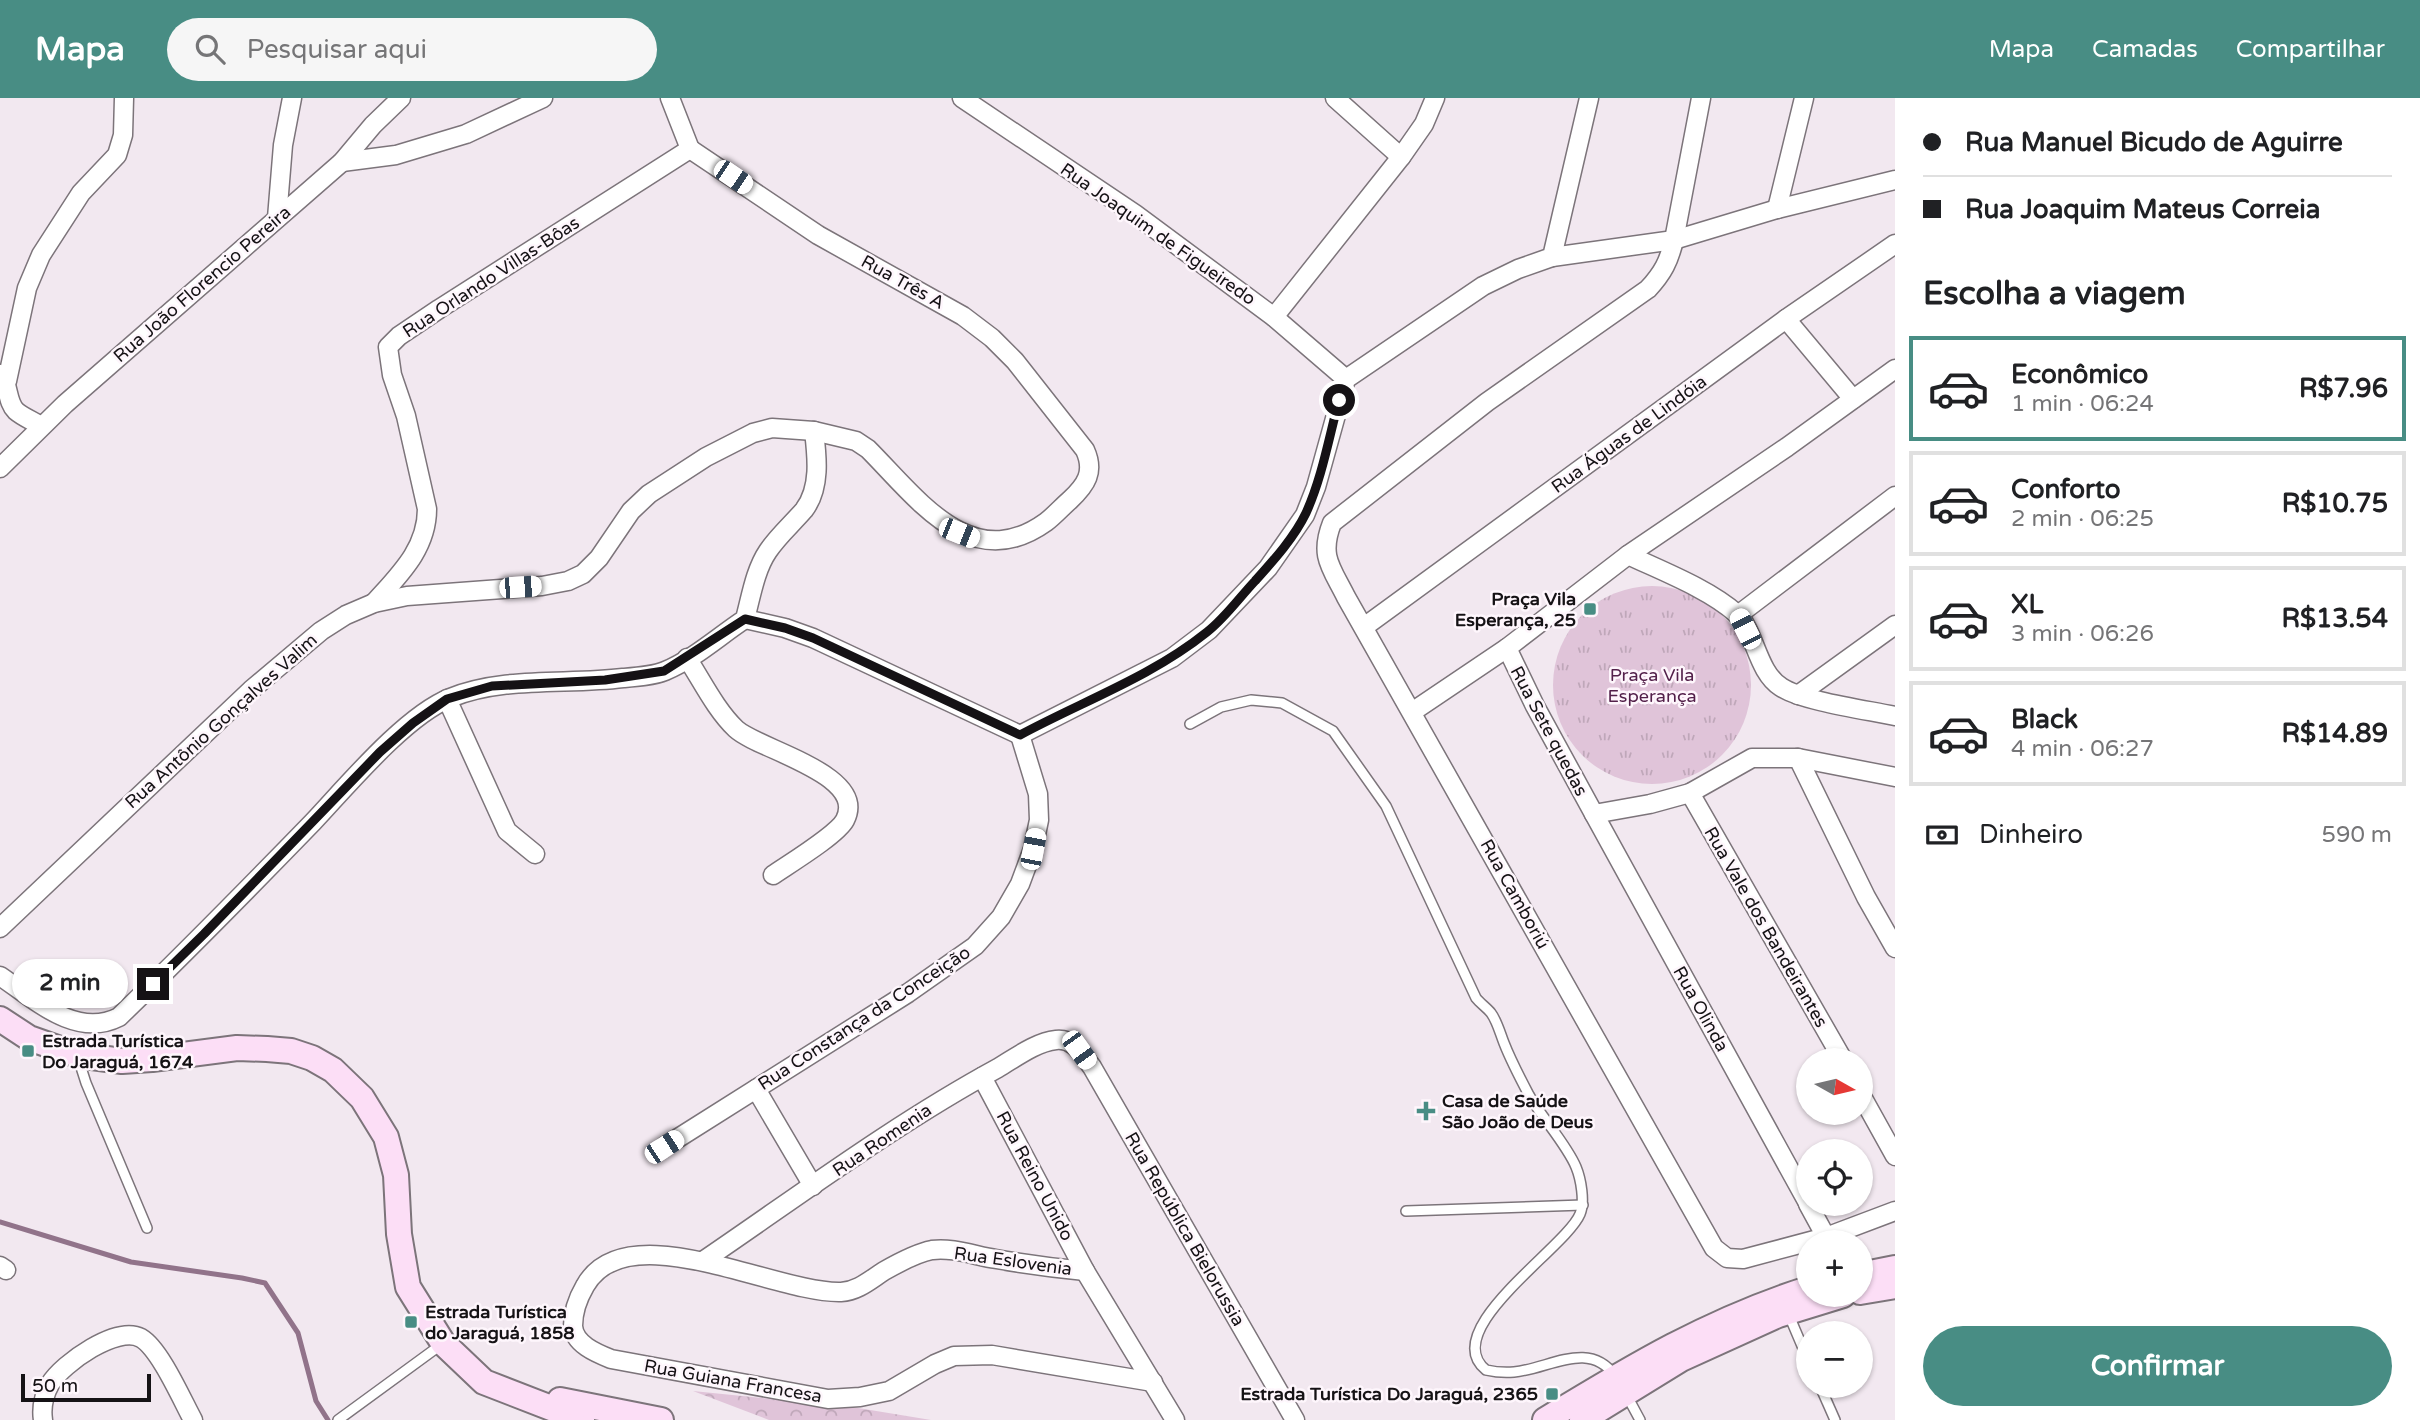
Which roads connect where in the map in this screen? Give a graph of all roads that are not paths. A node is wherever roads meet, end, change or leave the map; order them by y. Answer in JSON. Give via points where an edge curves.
{"nodes":[{"id":1,"x":124,"y":98,"type":"edge"},
{"id":2,"x":292,"y":98,"type":"edge"},
{"id":3,"x":401,"y":98,"type":"edge"},
{"id":4,"x":543,"y":98,"type":"edge"},
{"id":5,"x":670,"y":98,"type":"edge"},
{"id":6,"x":962,"y":98,"type":"edge"},
{"id":7,"x":1335,"y":98,"type":"edge"},
{"id":8,"x":1435,"y":98,"type":"edge"},
{"id":9,"x":1589,"y":98,"type":"edge"},
{"id":10,"x":1701,"y":98,"type":"edge"},
{"id":11,"x":1804,"y":98,"type":"edge"},
{"id":12,"x":690,"y":149,"type":"junction"},
{"id":13,"x":1401,"y":157,"type":"junction"},
{"id":14,"x":342,"y":162,"type":"junction"},
{"id":15,"x":1894,"y":175,"type":"edge"},
{"id":16,"x":1777,"y":209,"type":"junction"},
{"id":17,"x":277,"y":218,"type":"junction"},
{"id":18,"x":1674,"y":240,"type":"junction"},
{"id":19,"x":1895,"y":244,"type":"edge"},
{"id":20,"x":1552,"y":257,"type":"junction"},
{"id":21,"x":1274,"y":317,"type":"junction"},
{"id":22,"x":1786,"y":319,"type":"junction"},
{"id":23,"x":1895,"y":369,"type":"edge"},
{"id":24,"x":3,"y":377,"type":"edge"},
{"id":25,"x":1346,"y":379,"type":"junction"},
{"id":26,"x":1853,"y":399,"type":"junction"},
{"id":27,"x":41,"y":426,"type":"junction"},
{"id":28,"x":814,"y":431,"type":"junction"},
{"id":29,"x":1085,"y":450,"type":"joint"},
{"id":30,"x":0,"y":468,"type":"edge"},
{"id":31,"x":1895,"y":496,"type":"edge"},
{"id":32,"x":1628,"y":555,"type":"junction"},
{"id":33,"x":374,"y":603,"type":"junction"},
{"id":34,"x":1738,"y":615,"type":"junction"},
{"id":35,"x":745,"y":619,"type":"junction"},
{"id":36,"x":1895,"y":625,"type":"edge"},
{"id":37,"x":1364,"y":627,"type":"junction"},
{"id":38,"x":1507,"y":648,"type":"junction"},
{"id":39,"x":687,"y":658,"type":"junction"},
{"id":40,"x":1798,"y":695,"type":"junction"},
{"id":41,"x":447,"y":699,"type":"junction"},
{"id":42,"x":1412,"y":712,"type":"junction"},
{"id":43,"x":1895,"y":716,"type":"edge"},
{"id":44,"x":1191,"y":724,"type":"dead end"},
{"id":45,"x":1020,"y":735,"type":"junction"},
{"id":46,"x":1798,"y":758,"type":"junction"},
{"id":47,"x":1895,"y":777,"type":"edge"},
{"id":48,"x":1690,"y":793,"type":"junction"},
{"id":49,"x":1594,"y":814,"type":"junction"},
{"id":50,"x":535,"y":854,"type":"dead end"},
{"id":51,"x":773,"y":875,"type":"dead end"},
{"id":52,"x":0,"y":928,"type":"edge"},
{"id":53,"x":1895,"y":948,"type":"edge"},
{"id":54,"x":0,"y":976,"type":"edge"},
{"id":55,"x":0,"y":1019,"type":"edge"},
{"id":56,"x":1070,"y":1042,"type":"joint"},
{"id":57,"x":1836,"y":1048,"type":"edge"},
{"id":58,"x":77,"y":1055,"type":"junction"},
{"id":59,"x":982,"y":1077,"type":"junction"},
{"id":60,"x":755,"y":1089,"type":"junction"},
{"id":61,"x":1873,"y":1116,"type":"edge"},
{"id":62,"x":664,"y":1147,"type":"dead end"},
{"id":63,"x":1895,"y":1156,"type":"edge"},
{"id":64,"x":1796,"y":1181,"type":"edge"},
{"id":65,"x":813,"y":1186,"type":"junction"},
{"id":66,"x":1583,"y":1205,"type":"junction"},
{"id":67,"x":1406,"y":1211,"type":"dead end"},
{"id":68,"x":1895,"y":1211,"type":"edge"},
{"id":69,"x":147,"y":1228,"type":"dead end"},
{"id":70,"x":1845,"y":1230,"type":"edge"},
{"id":71,"x":1796,"y":1245,"type":"edge"},
{"id":72,"x":703,"y":1261,"type":"junction"},
{"id":73,"x":1895,"y":1268,"type":"edge"},
{"id":74,"x":1085,"y":1271,"type":"junction"},
{"id":75,"x":1873,"y":1272,"type":"edge"},
{"id":76,"x":1895,"y":1286,"type":"edge"},
{"id":77,"x":1873,"y":1290,"type":"edge"},
{"id":78,"x":1796,"y":1293,"type":"edge"},
{"id":79,"x":1804,"y":1307,"type":"edge"},
{"id":80,"x":1788,"y":1312,"type":"junction"},
{"id":81,"x":1796,"y":1331,"type":"edge"},
{"id":82,"x":443,"y":1343,"type":"junction"},
{"id":83,"x":484,"y":1382,"type":"junction"},
{"id":84,"x":1153,"y":1382,"type":"junction"},
{"id":85,"x":1621,"y":1385,"type":"junction"},
{"id":86,"x":1825,"y":1398,"type":"edge"},
{"id":87,"x":43,"y":1420,"type":"edge"},
{"id":88,"x":193,"y":1420,"type":"edge"},
{"id":89,"x":338,"y":1420,"type":"edge"},
{"id":90,"x":582,"y":1420,"type":"edge"},
{"id":91,"x":661,"y":1420,"type":"edge"},
{"id":92,"x":1175,"y":1420,"type":"edge"},
{"id":93,"x":1295,"y":1420,"type":"edge"},
{"id":94,"x":1545,"y":1420,"type":"edge"},
{"id":95,"x":1582,"y":1420,"type":"edge"},
{"id":96,"x":1640,"y":1420,"type":"edge"},
{"id":97,"x":1835,"y":1420,"type":"edge"}],
"edges":[{"from":1,"to":24,"type":"street","via":[[123,135],[117,155],[80,193],[41,255],[27,288]]},
{"from":2,"to":17,"type":"street"},
{"from":3,"to":14,"type":"street","name":"Rua João Florencio Pereira"},
{"from":4,"to":14,"type":"street","via":[[466,134],[396,155]]},
{"from":5,"to":12,"type":"street"},
{"from":6,"to":21,"type":"street","name":"Rua Joaquim de Figueiredo","via":[[1135,214]]},
{"from":7,"to":13,"type":"street"},
{"from":8,"to":13,"type":"street"},
{"from":9,"to":20,"type":"street"},
{"from":10,"to":18,"type":"street"},
{"from":11,"to":16,"type":"street"},
{"from":12,"to":29,"type":"street","name":"Rua Três A","via":[[818,235],[963,316],[992,338]]},
{"from":12,"to":33,"type":"street","name":"Rua Orlando Villas-Bôas","via":[[439,309],[388,347],[427,524],[410,562]]},
{"from":13,"to":21,"type":"street"},
{"from":14,"to":17,"type":"street","name":"Rua João Florencio Pereira"},
{"from":15,"to":16,"type":"street"},
{"from":16,"to":18,"type":"street"},
{"from":17,"to":27,"type":"street","name":"Rua João Florencio Pereira"},
{"from":18,"to":20,"type":"street"},
{"from":18,"to":37,"type":"street","name":"Rua Camboriú","via":[[1669,261],[1648,289],[1487,402],[1332,523],[1325,550]]},
{"from":19,"to":22,"type":"street","name":"Rua Águas de Lindóia"},
{"from":20,"to":25,"type":"street","via":[[1483,286]]},
{"from":21,"to":25,"type":"street","name":"Rua Joaquim de Figueiredo"},
{"from":22,"to":26,"type":"street"},
{"from":22,"to":37,"type":"street","name":"Rua Águas de Lindóia"},
{"from":23,"to":26,"type":"street"},
{"from":24,"to":27,"type":"street","via":[[15,410]]},
{"from":25,"to":45,"type":"street","via":[[1305,515],[1268,568],[1209,631],[1172,658]]},
{"from":26,"to":32,"type":"street"},
{"from":27,"to":30,"type":"street","name":"Rua João Florencio Pereira"},
{"from":28,"to":29,"type":"street","name":"Rua Antônio Gonçalves Valim","via":[[856,441],[869,449],[939,519],[959,533],[994,542],[1015,538],[1045,523],[1083,488],[1090,470]]},
{"from":28,"to":33,"type":"street","name":"Rua Antônio Gonçalves Valim","via":[[763,430],[706,457],[649,494],[631,511],[599,558],[568,581]]},
{"from":28,"to":35,"type":"street","via":[[818,461],[814,488],[806,508],[766,554]]},
{"from":31,"to":34,"type":"street"},
{"from":32,"to":34,"type":"street","via":[[1700,590]]},
{"from":32,"to":38,"type":"street","name":"Rua Sete quedas"},
{"from":33,"to":52,"type":"street","name":"Rua Antônio Gonçalves Valim","via":[[321,631],[251,690]]},
{"from":34,"to":40,"type":"street","via":[[1772,680]]},
{"from":35,"to":39,"type":"street"},
{"from":35,"to":45,"type":"street","via":[[813,638]]},
{"from":36,"to":40,"type":"street"},
{"from":37,"to":42,"type":"street","name":"Rua Camboriú"},
{"from":38,"to":42,"type":"street"},
{"from":38,"to":49,"type":"street","name":"Rua Sete quedas"},
{"from":39,"to":41,"type":"street","via":[[664,671],[641,676],[492,686]]},
{"from":39,"to":51,"type":"street","via":[[737,730],[816,769],[843,791],[847,800],[845,821]]},
{"from":40,"to":43,"type":"street"},
{"from":41,"to":50,"type":"street","via":[[507,831]]},
{"from":41,"to":54,"type":"street","via":[[380,752],[118,1017],[106,1024],[78,1023]]},
{"from":42,"to":71,"type":"street","name":"Rua Camboriú","via":[[1714,1248],[1727,1258],[1744,1259]]},
{"from":44,"to":66,"type":"lane","via":[[1221,707],[1251,700],[1282,703],[1340,738],[1386,806],[1476,998],[1491,1013],[1530,1096],[1576,1168]]},
{"from":45,"to":60,"type":"street","name":"Rua Constança da Conceição","via":[[1038,794],[1039,820],[1020,884],[1001,916],[975,946],[930,978]]},
{"from":46,"to":47,"type":"street"},
{"from":46,"to":48,"type":"street","name":"Rua Sete quedas","via":[[1752,758]]},
{"from":46,"to":53,"type":"street"},
{"from":48,"to":49,"type":"street","name":"Rua Sete quedas"},
{"from":48,"to":57,"type":"street","name":"Rua Vale dos Bandeirantes"},
{"from":49,"to":64,"type":"street","name":"Rua Olinda"},
{"from":55,"to":58,"type":"main road","via":[[29,1038]]},
{"from":56,"to":59,"type":"street","name":"Rua Romenia","via":[[1046,1041]]},
{"from":56,"to":93,"type":"street","name":"Rua República Bielorussia","via":[[1092,1067]]},
{"from":58,"to":69,"type":"lane"},
{"from":58,"to":82,"type":"main road","via":[[122,1061],[267,1048],[291,1051],[333,1070],[362,1098],[386,1136],[396,1175],[408,1287]]},
{"from":59,"to":65,"type":"street","name":"Rua Romenia","via":[[898,1126]]},
{"from":59,"to":74,"type":"street","name":"Rua Reino Unido"},
{"from":60,"to":62,"type":"street","name":"Rua Constança da Conceição"},
{"from":60,"to":65,"type":"street"},
{"from":61,"to":63,"type":"street"},
{"from":65,"to":72,"type":"street","name":"Rua Romenia"},
{"from":66,"to":67,"type":"lane"},
{"from":66,"to":85,"type":"lane","via":[[1564,1236],[1486,1317],[1475,1348],[1477,1359],[1486,1370],[1515,1372],[1593,1358],[1606,1364]]},
{"from":68,"to":70,"type":"street"},
{"from":72,"to":74,"type":"street","name":"Rua Eslovenia","via":[[791,1286],[844,1292],[935,1250]]},
{"from":72,"to":84,"type":"street","name":"Rua Guiana Francesa","via":[[629,1255],[608,1263],[590,1276],[578,1297],[573,1330],[578,1340],[611,1359],[828,1399],[889,1391],[954,1356],[992,1355]]},
{"from":73,"to":75,"type":"main road"},
{"from":74,"to":84,"type":"street","name":"Rua Reino Unido"},
{"from":76,"to":77,"type":"main road"},
{"from":78,"to":85,"type":"main road","via":[[1673,1344]]},
{"from":79,"to":80,"type":"main road"},
{"from":80,"to":81,"type":"lane"},
{"from":80,"to":85,"type":"main road"},
{"from":82,"to":83,"type":"main road"},
{"from":82,"to":89,"type":"lane"},
{"from":83,"to":90,"type":"main road"},
{"from":83,"to":91,"type":"main road"},
{"from":84,"to":92,"type":"street","name":"Rua Reino Unido"},
{"from":85,"to":94,"type":"main road"},
{"from":85,"to":95,"type":"main road"},
{"from":85,"to":96,"type":"lane"},
{"from":86,"to":97,"type":"lane"},
{"from":87,"to":88,"type":"street","via":[[51,1381],[112,1337],[130,1335],[150,1347]]}]}
